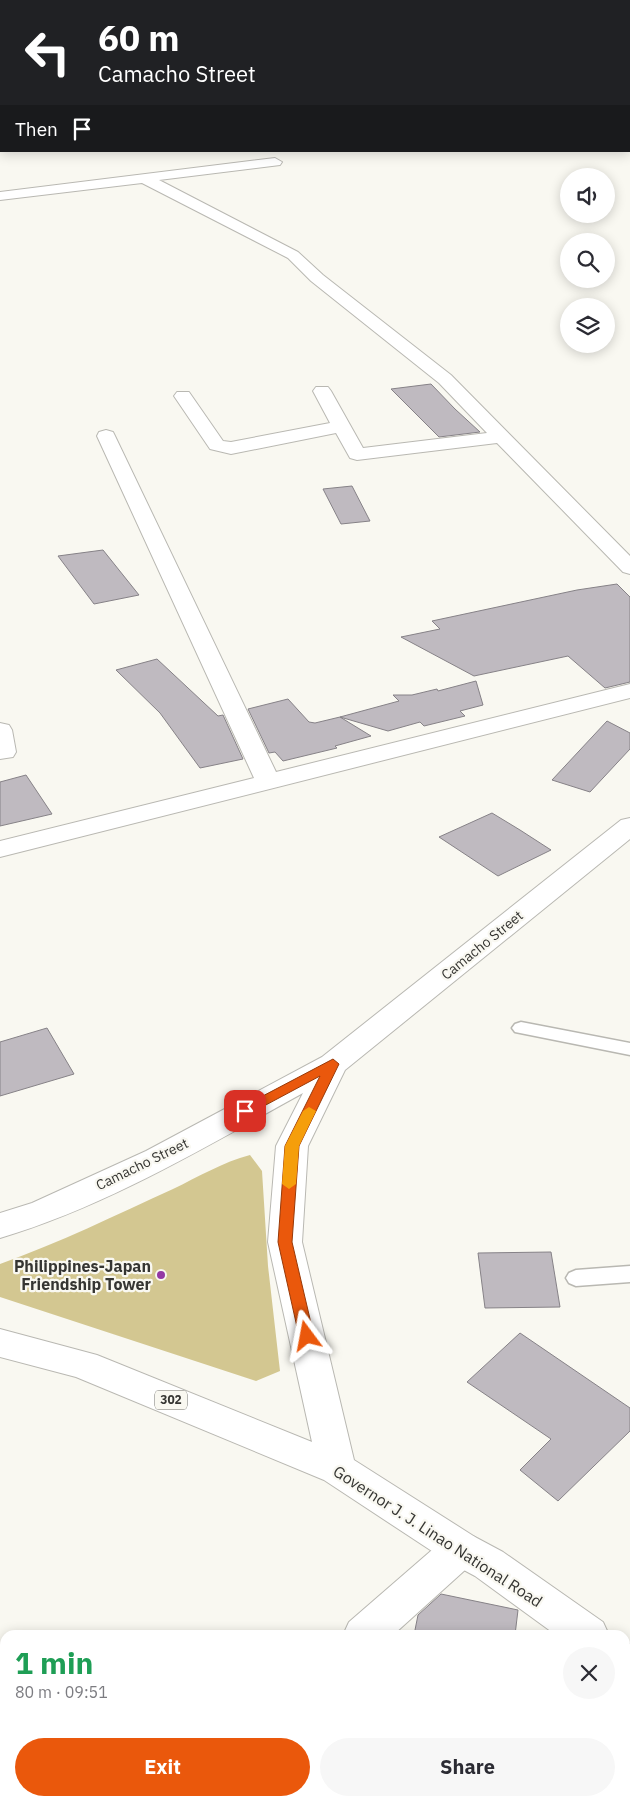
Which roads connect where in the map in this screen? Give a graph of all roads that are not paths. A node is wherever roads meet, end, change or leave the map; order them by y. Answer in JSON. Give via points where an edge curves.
{"nodes":[{"id":1,"x":275,"y":162,"type":"dead end"},
{"id":2,"x":129,"y":169,"type":"dead end"},
{"id":3,"x":84,"y":173,"type":"junction"},
{"id":4,"x":146,"y":179,"type":"junction"},
{"id":5,"x":0,"y":183,"type":"edge"},
{"id":6,"x":100,"y":184,"type":"junction"},
{"id":7,"x":0,"y":196,"type":"edge"},
{"id":8,"x":322,"y":391,"type":"dead end"},
{"id":9,"x":182,"y":396,"type":"dead end"},
{"id":10,"x":342,"y":426,"type":"junction"},
{"id":11,"x":106,"y":436,"type":"dead end"},
{"id":12,"x":500,"y":437,"type":"junction"},
{"id":13,"x":630,"y":568,"type":"edge"},
{"id":14,"x":630,"y":691,"type":"edge"},
{"id":15,"x":0,"y":730,"type":"edge"},
{"id":16,"x":0,"y":752,"type":"edge"},
{"id":17,"x":268,"y":781,"type":"junction"},
{"id":18,"x":630,"y":826,"type":"edge"},
{"id":19,"x":0,"y":849,"type":"edge"},
{"id":20,"x":521,"y":1028,"type":"dead end"},
{"id":21,"x":630,"y":1049,"type":"edge"},
{"id":22,"x":333,"y":1064,"type":"junction"},
{"id":23,"x":0,"y":1226,"type":"edge"},
{"id":24,"x":630,"y":1274,"type":"edge"},
{"id":25,"x":576,"y":1278,"type":"dead end"},
{"id":26,"x":0,"y":1343,"type":"edge"},
{"id":27,"x":337,"y":1469,"type":"junction"},
{"id":28,"x":461,"y":1549,"type":"junction"},
{"id":29,"x":370,"y":1630,"type":"edge"},
{"id":30,"x":581,"y":1630,"type":"edge"}],
"edges":[{"from":1,"to":4,"type":"street"},
{"from":2,"to":3,"type":"street"},
{"from":3,"to":5,"type":"street"},
{"from":3,"to":6,"type":"street"},
{"from":4,"to":6,"type":"street"},
{"from":4,"to":12,"type":"street","via":[[293,255],[444,379]]},
{"from":6,"to":7,"type":"street"},
{"from":8,"to":10,"type":"street"},
{"from":9,"to":10,"type":"street","via":[[217,445],[231,448]]},
{"from":10,"to":12,"type":"street","via":[[357,454]]},
{"from":11,"to":17,"type":"street"},
{"from":12,"to":13,"type":"street"},
{"from":14,"to":17,"type":"street"},
{"from":15,"to":16,"type":"street","via":[[4,752]]},
{"from":17,"to":19,"type":"street"},
{"from":18,"to":22,"type":"street","name":"Camacho Street"},
{"from":20,"to":21,"type":"lane"},
{"from":22,"to":23,"type":"street","name":"Camacho Street","via":[[157,1159],[44,1211]]},
{"from":22,"to":27,"type":"street","name":"Camacho Street","via":[[292,1146],[285,1242]]},
{"from":24,"to":25,"type":"lane"},
{"from":26,"to":27,"type":"street","name":"Governor J. J. Linao National Road","number":"302","via":[[84,1365]]},
{"from":27,"to":28,"type":"street","name":"Governor J. J. Linao National Road","number":"302"},
{"from":28,"to":29,"type":"street"},
{"from":28,"to":30,"type":"street","name":"Governor J. J. Linao National Road","number":"302","via":[[489,1564]]}]}
